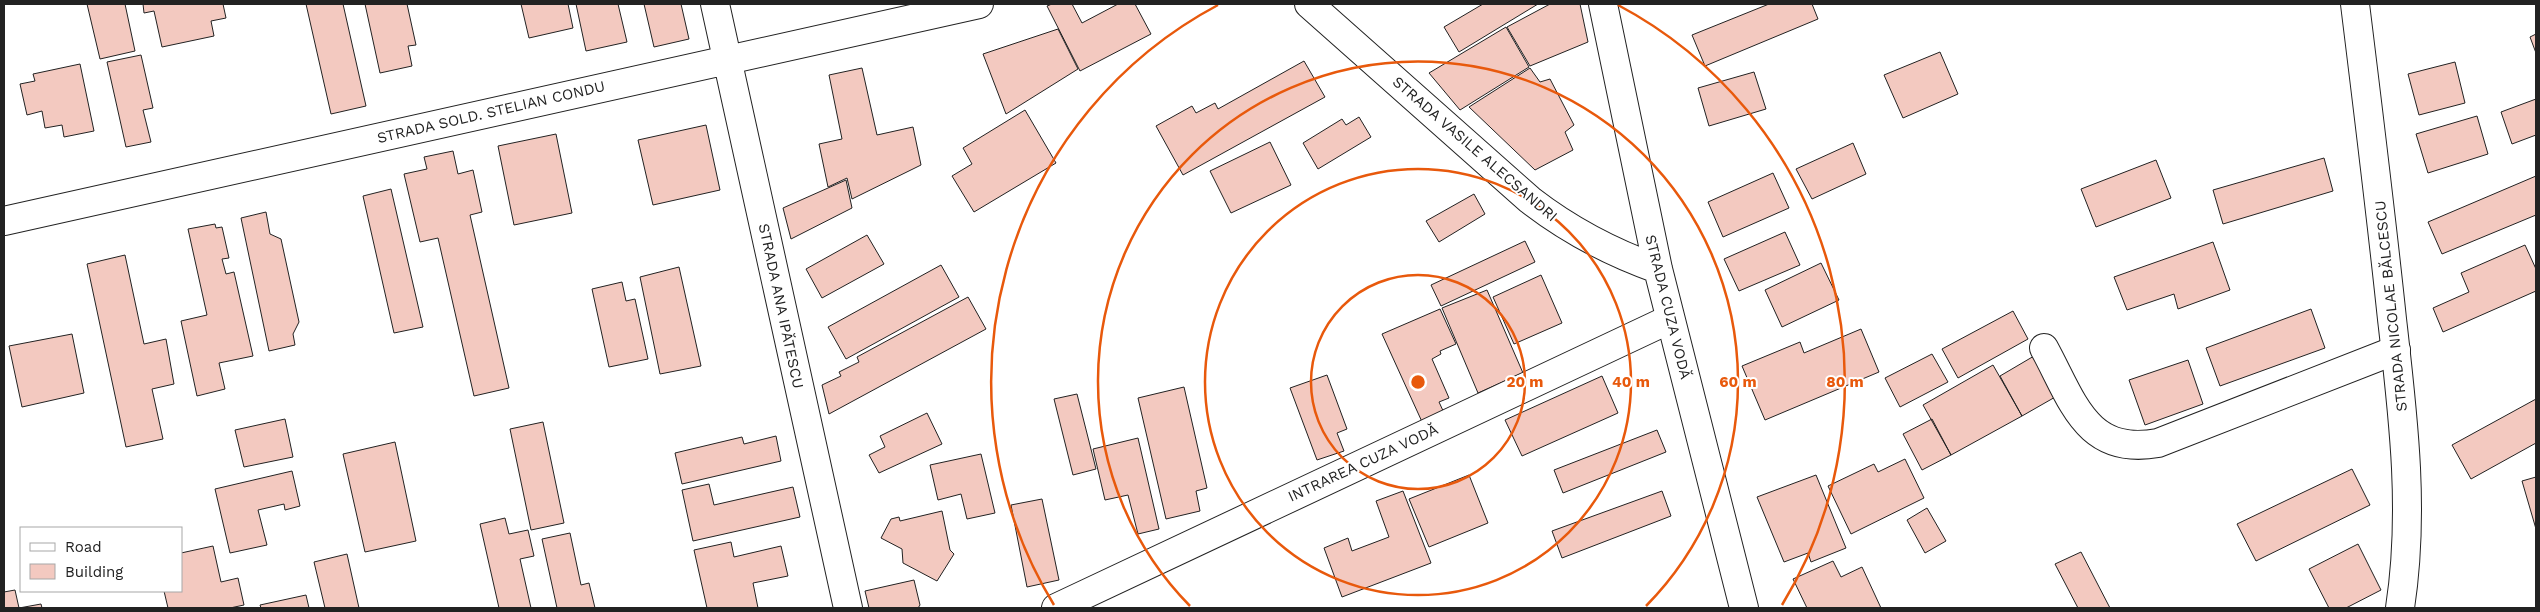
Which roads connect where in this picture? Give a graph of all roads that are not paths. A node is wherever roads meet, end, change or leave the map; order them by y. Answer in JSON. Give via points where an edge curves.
{"nodes":[{"id":1,"x":715,"y":4,"type":"edge"},
{"id":2,"x":979,"y":4,"type":"edge"},
{"id":3,"x":1308,"y":4,"type":"edge"},
{"id":4,"x":1604,"y":4,"type":"edge"},
{"id":5,"x":2355,"y":4,"type":"edge"},
{"id":6,"x":726,"y":60,"type":"junction"},
{"id":7,"x":4,"y":221,"type":"edge"},
{"id":8,"x":1658,"y":269,"type":"junction"},
{"id":9,"x":1670,"y":318,"type":"junction"},
{"id":10,"x":2044,"y":348,"type":"dead end"},
{"id":11,"x":2396,"y":350,"type":"junction"},
{"id":12,"x":848,"y":608,"type":"edge"},
{"id":13,"x":1056,"y":608,"type":"edge"},
{"id":14,"x":1744,"y":608,"type":"edge"},
{"id":15,"x":2400,"y":608,"type":"edge"}],
"edges":[{"from":1,"to":6,"type":"street","name":"STRADA ANA IPĂTESCU"},
{"from":2,"to":6,"type":"street","name":"STRADA SOLD. STELIAN CONDU"},
{"from":3,"to":8,"type":"street","name":"STRADA VASILE ALECSANDRI","via":[[1556,220],[1590,241]]},
{"from":4,"to":8,"type":"street","name":"STRADA CUZA VODĂ"},
{"from":5,"to":11,"type":"street","name":"STRADA NICOLAE BĂLCESCU"},
{"from":6,"to":7,"type":"street","name":"STRADA SOLD. STELIAN CONDU"},
{"from":6,"to":12,"type":"street","name":"STRADA ANA IPĂTESCU"},
{"from":8,"to":9,"type":"street","name":"STRADA CUZA VODĂ"},
{"from":9,"to":13,"type":"street","name":"INTRAREA CUZA VODĂ"},
{"from":9,"to":14,"type":"street","name":"STRADA CUZA VODĂ"},
{"from":10,"to":11,"type":"street","via":[[2090,427],[2105,438],[2137,446],[2158,442]]},
{"from":11,"to":15,"type":"street","name":"STRADA NICOLAE BĂLCESCU","via":[[2407,467],[2407,548]]}]}
